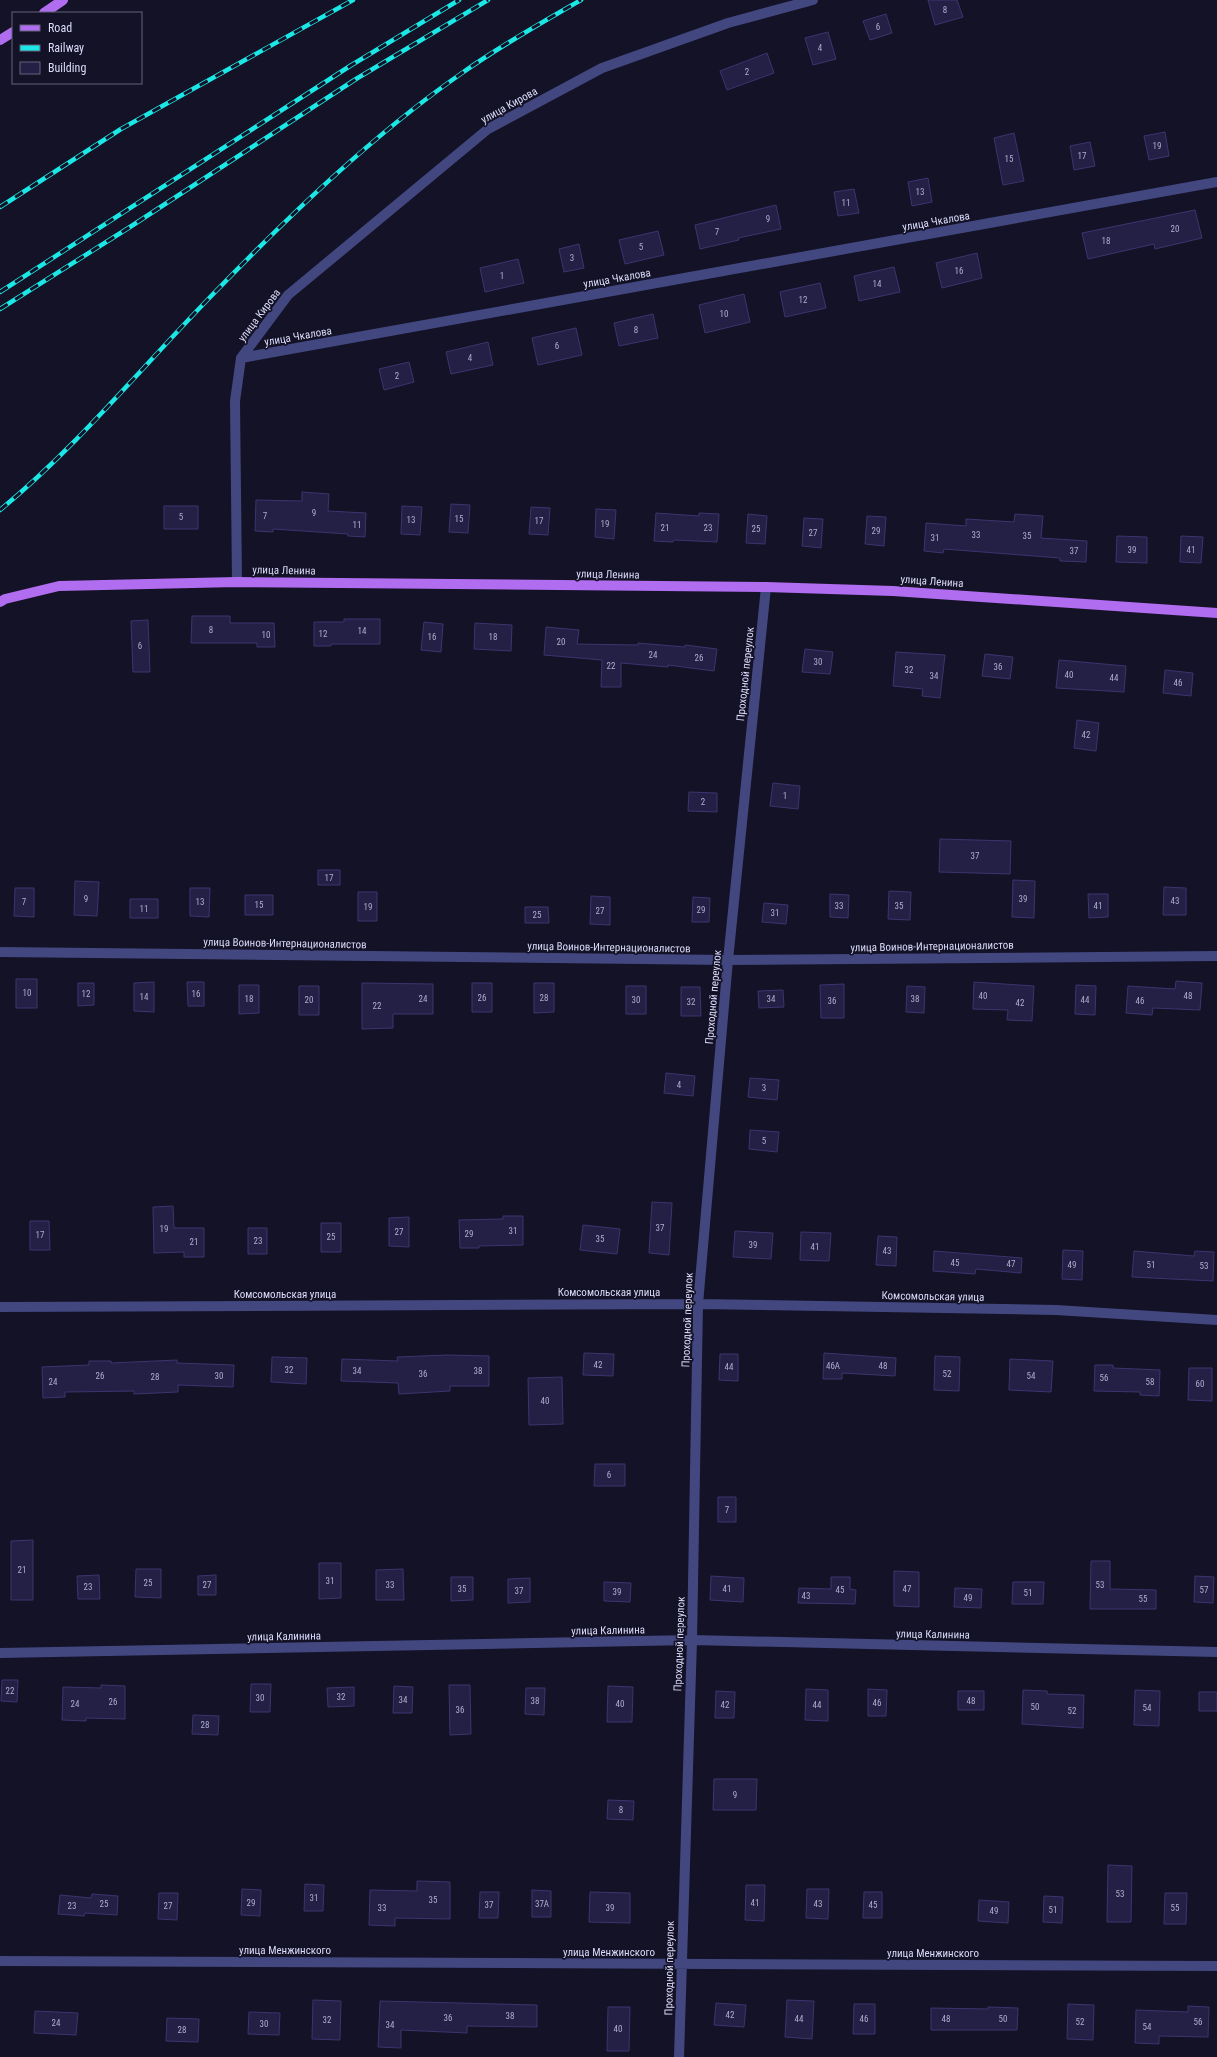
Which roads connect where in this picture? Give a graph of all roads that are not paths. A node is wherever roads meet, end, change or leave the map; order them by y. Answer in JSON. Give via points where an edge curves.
{"nodes":[{"id":1,"x":63,"y":0,"type":"edge"},
{"id":2,"x":813,"y":0,"type":"edge"},
{"id":3,"x":45,"y":12,"type":"edge"},
{"id":4,"x":12,"y":33,"type":"edge"},
{"id":5,"x":0,"y":40,"type":"edge"},
{"id":6,"x":1217,"y":182,"type":"edge"},
{"id":7,"x":241,"y":358,"type":"junction"},
{"id":8,"x":237,"y":582,"type":"junction"},
{"id":9,"x":766,"y":587,"type":"junction"},
{"id":10,"x":0,"y":602,"type":"edge"},
{"id":11,"x":1217,"y":613,"type":"edge"},
{"id":12,"x":0,"y":952,"type":"edge"},
{"id":13,"x":1217,"y":956,"type":"edge"},
{"id":14,"x":728,"y":960,"type":"junction"},
{"id":15,"x":698,"y":1304,"type":"junction"},
{"id":16,"x":0,"y":1307,"type":"edge"},
{"id":17,"x":1217,"y":1320,"type":"edge"},
{"id":18,"x":692,"y":1640,"type":"junction"},
{"id":19,"x":1217,"y":1652,"type":"edge"},
{"id":20,"x":0,"y":1653,"type":"edge"},
{"id":21,"x":0,"y":1961,"type":"edge"},
{"id":22,"x":681,"y":1964,"type":"junction"},
{"id":23,"x":1217,"y":1966,"type":"edge"},
{"id":24,"x":679,"y":2057,"type":"edge"}],
"edges":[{"from":1,"to":3,"type":"main road"},
{"from":2,"to":7,"type":"street","name":"улица Кирова","via":[[728,23],[602,68],[488,129],[288,295]]},
{"from":4,"to":5,"type":"main road"},
{"from":6,"to":7,"type":"street","name":"улица Чкалова"},
{"from":7,"to":8,"type":"street","via":[[235,401]]},
{"from":8,"to":9,"type":"main road","name":"улица Ленина"},
{"from":8,"to":10,"type":"main road","name":"улица Ленина","via":[[59,586]]},
{"from":9,"to":11,"type":"main road","name":"улица Ленина","via":[[893,591]]},
{"from":9,"to":14,"type":"street","name":"Проходной переулок"},
{"from":12,"to":14,"type":"street","name":"улица Воинов-Интернационалистов"},
{"from":13,"to":14,"type":"street","name":"улица Воинов-Интернационалистов"},
{"from":14,"to":15,"type":"street","name":"Проходной переулок"},
{"from":15,"to":16,"type":"street","name":"Комсомольская улица"},
{"from":15,"to":17,"type":"street","name":"Комсомольская улица","via":[[1056,1310]]},
{"from":15,"to":18,"type":"street","name":"Проходной переулок"},
{"from":18,"to":19,"type":"street","name":"улица Калинина"},
{"from":18,"to":20,"type":"street","name":"улица Калинина"},
{"from":18,"to":22,"type":"street","name":"Проходной переулок"},
{"from":21,"to":22,"type":"street","name":"улица Менжинского"},
{"from":22,"to":23,"type":"street","name":"улица Менжинского"},
{"from":22,"to":24,"type":"street","name":"Проходной переулок"}]}
